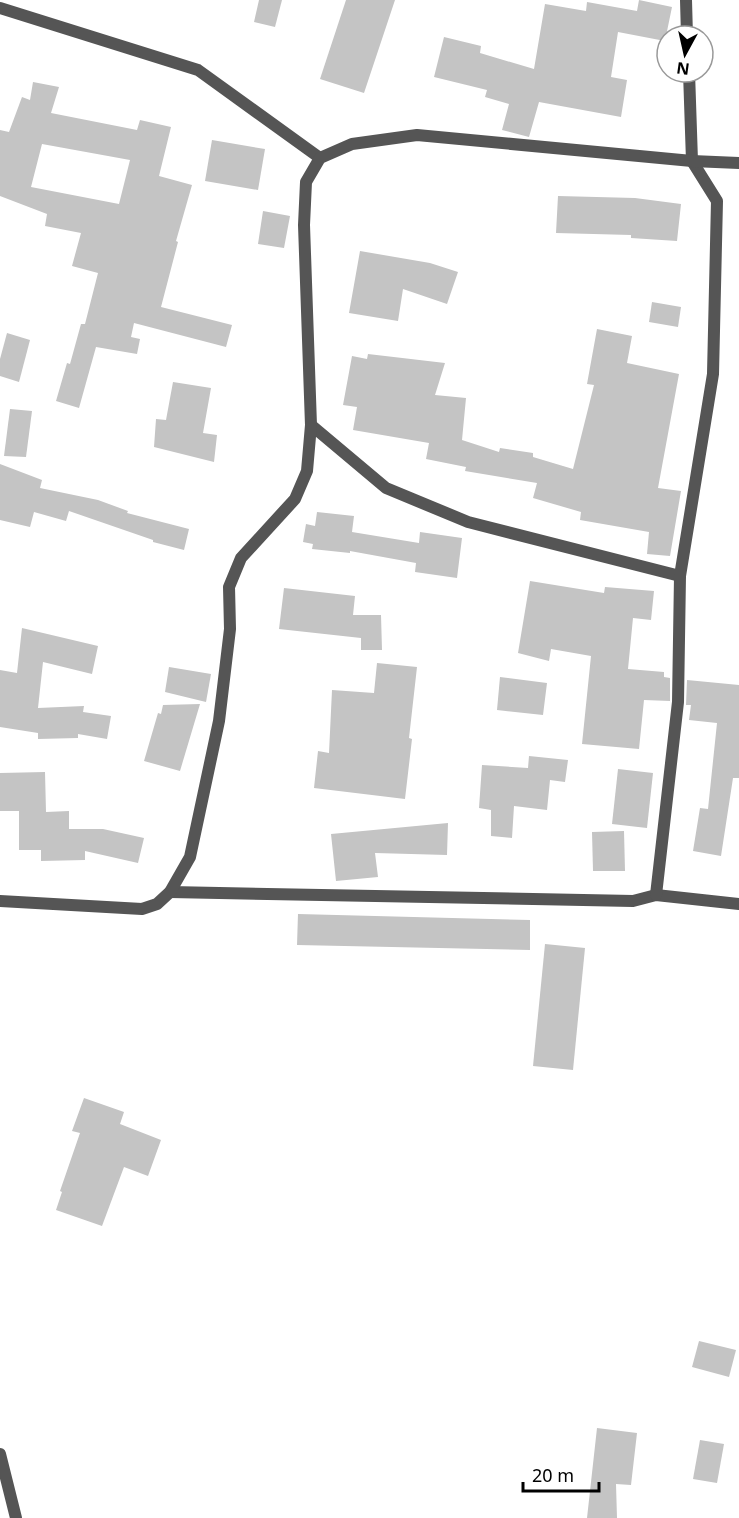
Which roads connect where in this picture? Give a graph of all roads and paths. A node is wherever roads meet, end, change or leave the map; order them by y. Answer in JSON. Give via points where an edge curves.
{"nodes":[{"id":1,"x":686,"y":0,"type":"edge"},
{"id":2,"x":0,"y":8,"type":"edge"},
{"id":3,"x":687,"y":24,"type":"edge"},
{"id":4,"x":689,"y":84,"type":"edge"},
{"id":5,"x":320,"y":158,"type":"junction"},
{"id":6,"x":692,"y":161,"type":"junction"},
{"id":7,"x":739,"y":163,"type":"edge"},
{"id":8,"x":311,"y":425,"type":"junction"},
{"id":9,"x":680,"y":576,"type":"junction"},
{"id":10,"x":170,"y":892,"type":"junction"},
{"id":11,"x":656,"y":895,"type":"junction"},
{"id":12,"x":0,"y":901,"type":"edge"},
{"id":13,"x":739,"y":904,"type":"edge"},
{"id":14,"x":0,"y":1454,"type":"edge"},
{"id":15,"x":16,"y":1518,"type":"edge"}],
"edges":[{"from":1,"to":3,"type":"street"},
{"from":2,"to":5,"type":"street","via":[[198,70]]},
{"from":4,"to":6,"type":"street"},
{"from":5,"to":6,"type":"street","via":[[352,144],[417,135]]},
{"from":5,"to":8,"type":"street","via":[[306,182],[304,214]]},
{"from":6,"to":7,"type":"street"},
{"from":6,"to":9,"type":"street","via":[[717,201],[713,374]]},
{"from":8,"to":9,"type":"street","via":[[386,488],[468,522]]},
{"from":8,"to":10,"type":"street","via":[[307,471],[295,499],[241,558],[229,587],[230,629],[219,721],[190,857]]},
{"from":9,"to":11,"type":"street","via":[[678,702]]},
{"from":10,"to":11,"type":"street","via":[[633,901]]},
{"from":10,"to":12,"type":"street","via":[[157,904],[142,909]]},
{"from":11,"to":13,"type":"street"},
{"from":14,"to":15,"type":"street"}]}
